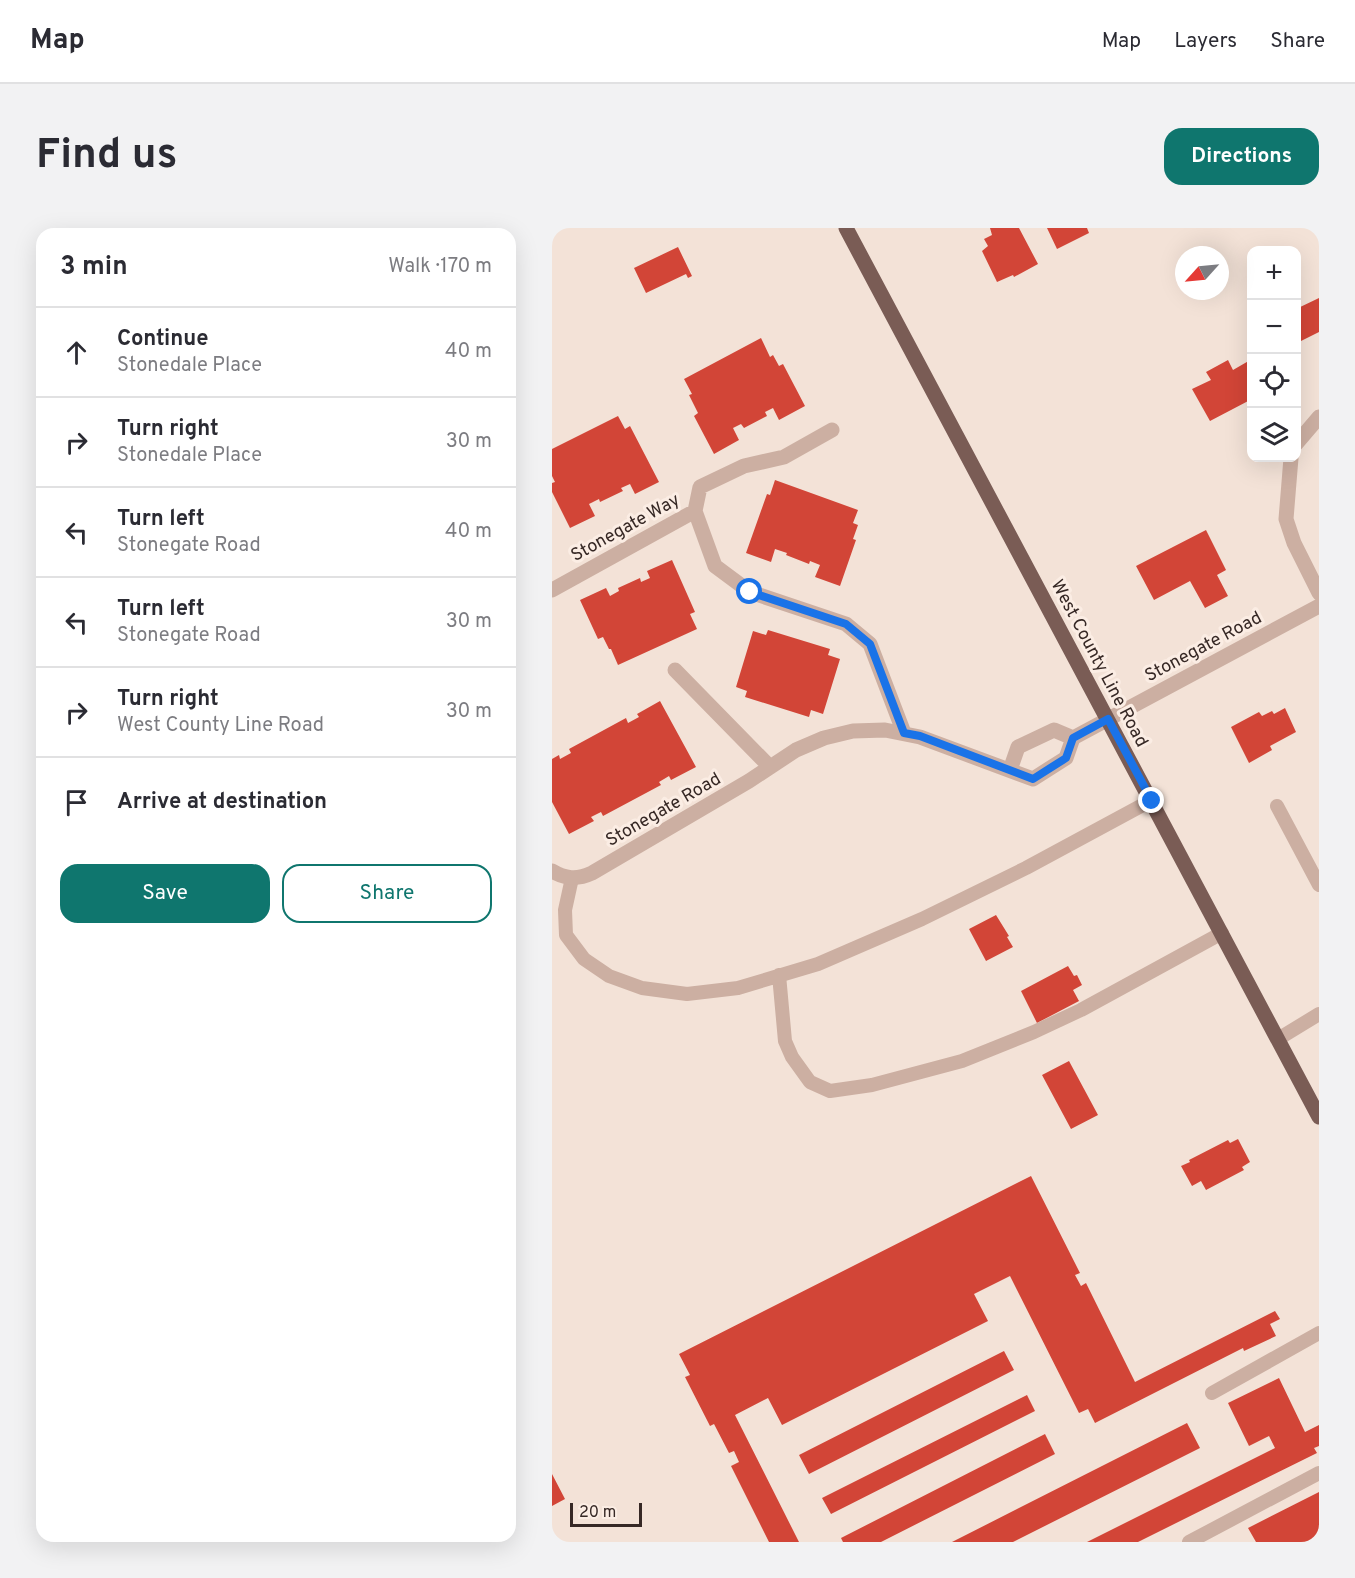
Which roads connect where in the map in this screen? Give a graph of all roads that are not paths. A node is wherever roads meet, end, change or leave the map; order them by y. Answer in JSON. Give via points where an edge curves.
{"nodes":[{"id":1,"x":846,"y":228,"type":"edge"},
{"id":2,"x":1319,"y":417,"type":"edge"},
{"id":3,"x":832,"y":430,"type":"dead end"},
{"id":4,"x":1301,"y":438,"type":"edge"},
{"id":5,"x":1291,"y":462,"type":"edge"},
{"id":6,"x":695,"y":511,"type":"junction"},
{"id":7,"x":552,"y":590,"type":"edge"},
{"id":8,"x":1319,"y":593,"type":"edge"},
{"id":9,"x":1319,"y":606,"type":"edge"},
{"id":10,"x":675,"y":670,"type":"dead end"},
{"id":11,"x":1108,"y":719,"type":"junction"},
{"id":12,"x":904,"y":733,"type":"junction"},
{"id":13,"x":1073,"y":738,"type":"junction"},
{"id":14,"x":770,"y":767,"type":"junction"},
{"id":15,"x":1010,"y":770,"type":"junction"},
{"id":16,"x":1152,"y":801,"type":"junction"},
{"id":17,"x":1277,"y":806,"type":"dead end"},
{"id":18,"x":552,"y":872,"type":"edge"},
{"id":19,"x":572,"y":878,"type":"junction"},
{"id":20,"x":1319,"y":885,"type":"edge"},
{"id":21,"x":1222,"y":933,"type":"junction"},
{"id":22,"x":779,"y":975,"type":"junction"},
{"id":23,"x":1319,"y":1014,"type":"edge"},
{"id":24,"x":1278,"y":1039,"type":"junction"},
{"id":25,"x":1319,"y":1117,"type":"edge"},
{"id":26,"x":1319,"y":1333,"type":"edge"},
{"id":27,"x":1212,"y":1393,"type":"dead end"},
{"id":28,"x":1319,"y":1473,"type":"edge"},
{"id":29,"x":1189,"y":1542,"type":"edge"}],
"edges":[{"from":1,"to":11,"type":"main road","name":"West County Line Road"},
{"from":2,"to":4,"type":"street"},
{"from":3,"to":6,"type":"street","name":"Stonegate Way","via":[[784,457],[744,466],[700,487]]},
{"from":5,"to":8,"type":"street","via":[[1286,519]]},
{"from":6,"to":7,"type":"street","name":"Stonegate Way"},
{"from":6,"to":12,"type":"street","via":[[715,566],[750,592],[846,624],[870,644]]},
{"from":9,"to":11,"type":"street","name":"Stonegate Road"},
{"from":10,"to":14,"type":"street"},
{"from":11,"to":13,"type":"street","name":"Stonegate Road"},
{"from":11,"to":16,"type":"main road","name":"West County Line Road"},
{"from":12,"to":14,"type":"street","name":"Stonegate Road","via":[[868,729],[836,734],[806,745]]},
{"from":12,"to":15,"type":"street","name":"Stonegate Road"},
{"from":13,"to":15,"type":"street","via":[[1054,730],[1018,747]]},
{"from":13,"to":15,"type":"street","name":"Stonegate Road","via":[[1066,758],[1033,779]]},
{"from":14,"to":19,"type":"street","name":"Stonegate Road","via":[[591,873]]},
{"from":16,"to":21,"type":"main road","name":"West County Line Road"},
{"from":16,"to":22,"type":"lane","via":[[922,919],[818,964]]},
{"from":17,"to":20,"type":"lane"},
{"from":18,"to":19,"type":"street"},
{"from":19,"to":22,"type":"lane","via":[[565,910],[566,935],[584,959],[609,976],[642,988],[687,994],[738,988]]},
{"from":21,"to":22,"type":"lane","via":[[1034,1032],[962,1061],[872,1085],[830,1091],[810,1082],[792,1057],[785,1041]]},
{"from":21,"to":24,"type":"main road","name":"West County Line Road"},
{"from":23,"to":24,"type":"lane"},
{"from":24,"to":25,"type":"main road","name":"West County Line Road"},
{"from":26,"to":27,"type":"lane"},
{"from":28,"to":29,"type":"lane"}]}
